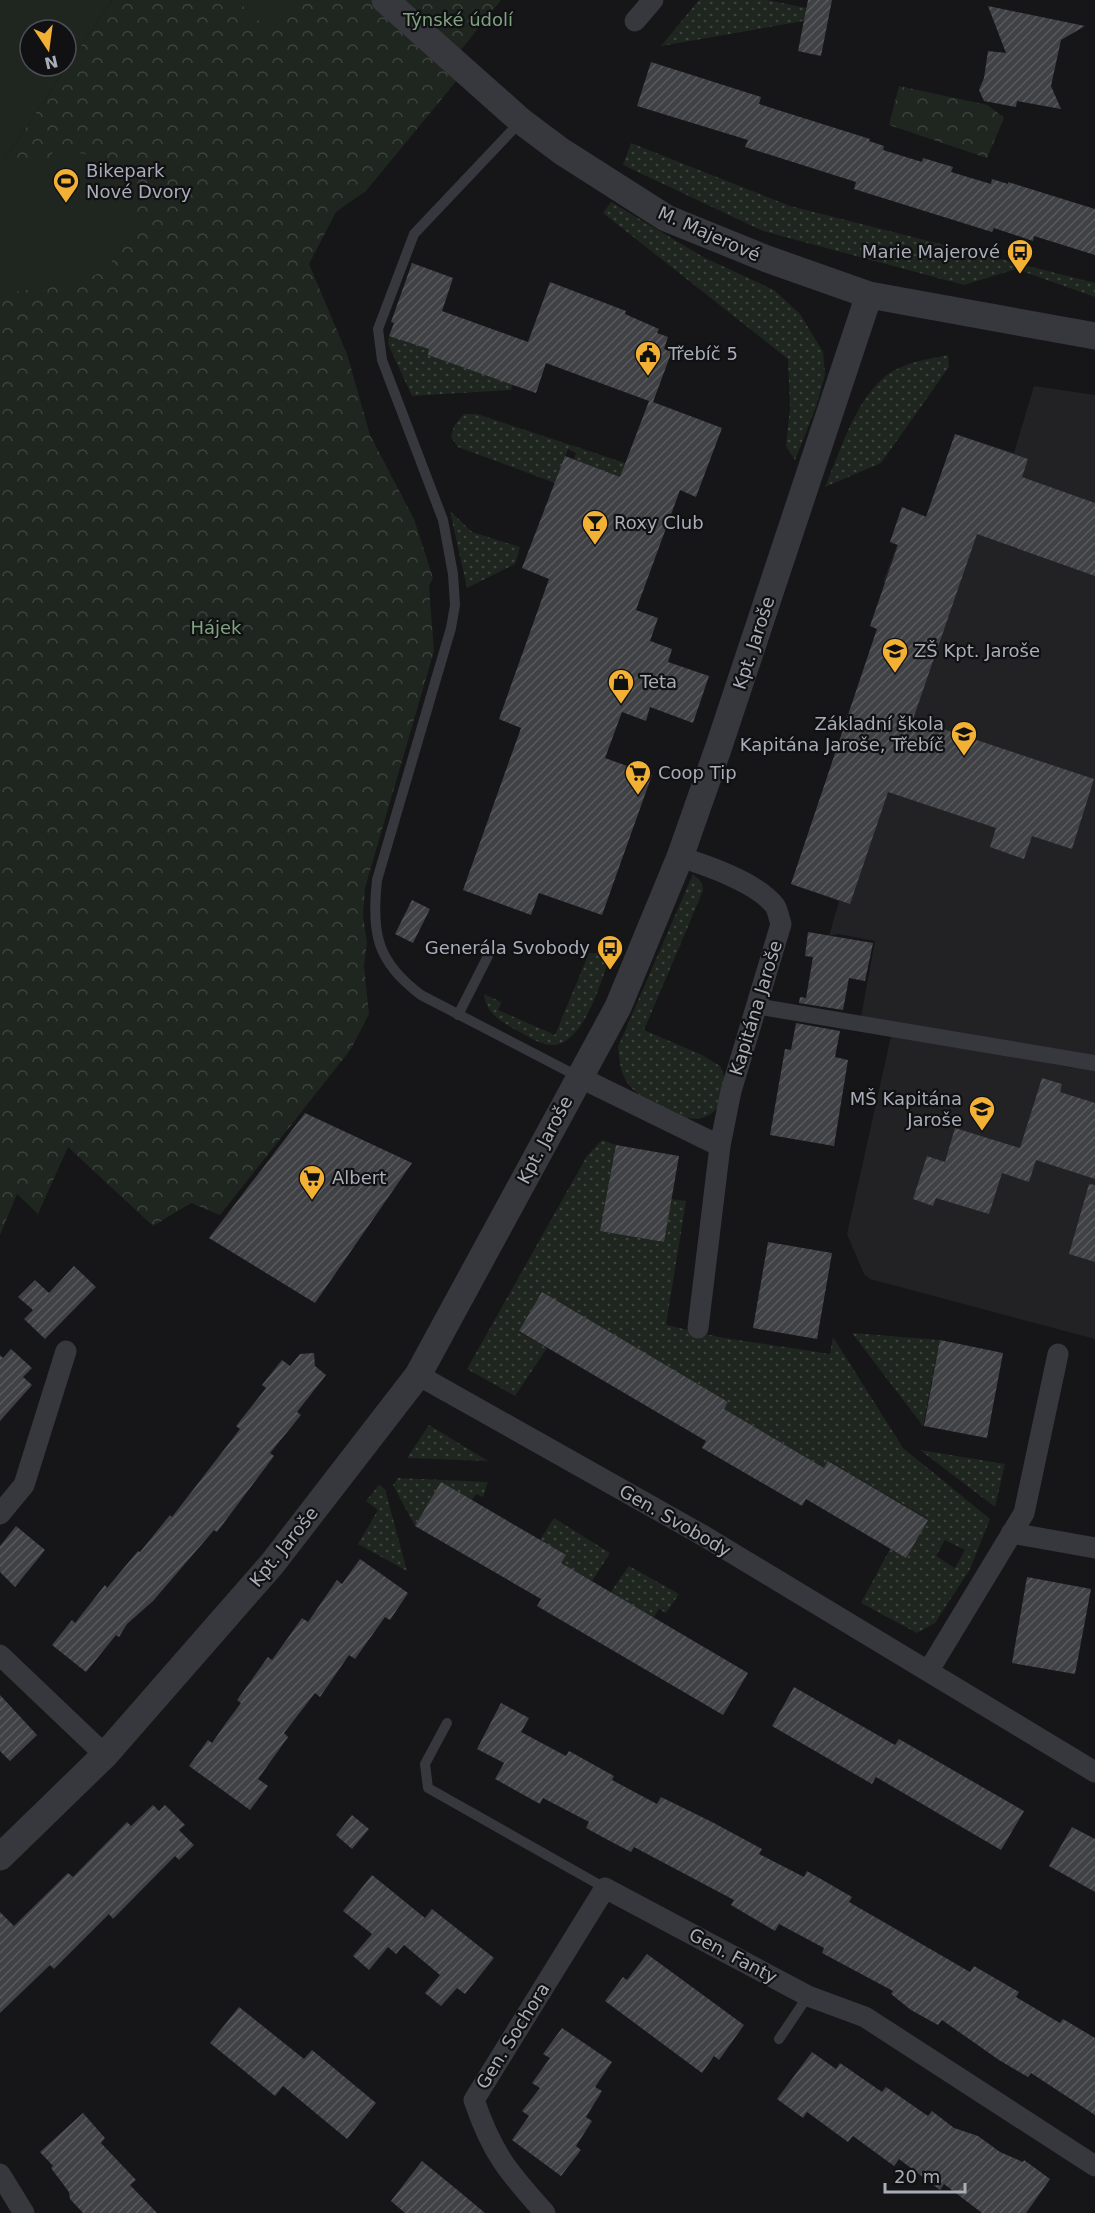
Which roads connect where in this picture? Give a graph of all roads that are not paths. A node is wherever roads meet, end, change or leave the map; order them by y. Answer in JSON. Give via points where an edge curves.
{"nodes":[{"id":1,"x":385,"y":0,"type":"edge"},
{"id":2,"x":653,"y":0,"type":"edge"},
{"id":3,"x":635,"y":21,"type":"dead end"},
{"id":4,"x":521,"y":121,"type":"junction"},
{"id":5,"x":869,"y":295,"type":"junction"},
{"id":6,"x":1095,"y":336,"type":"edge"},
{"id":7,"x":680,"y":857,"type":"junction"},
{"id":8,"x":488,"y":956,"type":"dead end"},
{"id":9,"x":755,"y":1006,"type":"junction"},
{"id":10,"x":458,"y":1015,"type":"junction"},
{"id":11,"x":1095,"y":1063,"type":"edge"},
{"id":12,"x":579,"y":1077,"type":"junction"},
{"id":13,"x":720,"y":1146,"type":"junction"},
{"id":14,"x":698,"y":1328,"type":"dead end"},
{"id":15,"x":66,"y":1351,"type":"dead end"},
{"id":16,"x":1058,"y":1354,"type":"dead end"},
{"id":17,"x":418,"y":1375,"type":"junction"},
{"id":18,"x":0,"y":1514,"type":"edge"},
{"id":19,"x":1011,"y":1533,"type":"junction"},
{"id":20,"x":1095,"y":1548,"type":"edge"},
{"id":21,"x":0,"y":1654,"type":"edge"},
{"id":22,"x":929,"y":1670,"type":"junction"},
{"id":23,"x":447,"y":1723,"type":"dead end"},
{"id":24,"x":105,"y":1755,"type":"junction"},
{"id":25,"x":1095,"y":1772,"type":"edge"},
{"id":26,"x":0,"y":1857,"type":"edge"},
{"id":27,"x":605,"y":1888,"type":"junction"},
{"id":28,"x":808,"y":1996,"type":"junction"},
{"id":29,"x":779,"y":2039,"type":"dead end"},
{"id":30,"x":1095,"y":2166,"type":"edge"},
{"id":31,"x":0,"y":2174,"type":"edge"},
{"id":32,"x":24,"y":2213,"type":"edge"},
{"id":33,"x":545,"y":2213,"type":"edge"}],
"edges":[{"from":1,"to":4,"type":"street","name":"M. Majerové"},
{"from":2,"to":3,"type":"street"},
{"from":4,"to":5,"type":"street","name":"M. Majerové","via":[[666,218]]},
{"from":4,"to":10,"type":"lane","via":[[414,234],[378,329],[382,360],[443,520],[455,604],[452,628],[377,880],[377,934],[384,957],[399,978],[421,996]]},
{"from":5,"to":6,"type":"street","name":"M. Majerové"},
{"from":5,"to":7,"type":"street","name":"Kpt. Jaroše"},
{"from":7,"to":9,"type":"street","name":"Kapitána Jaroše","via":[[704,864],[756,890],[775,907],[781,924]]},
{"from":7,"to":12,"type":"street","name":"Kpt. Jaroše","via":[[618,1006]]},
{"from":8,"to":10,"type":"lane"},
{"from":9,"to":11,"type":"street"},
{"from":9,"to":13,"type":"street","name":"Kapitána Jaroše"},
{"from":10,"to":12,"type":"lane"},
{"from":12,"to":13,"type":"street"},
{"from":12,"to":17,"type":"street","name":"Kpt. Jaroše"},
{"from":13,"to":14,"type":"street","name":"Kapitána Jaroše"},
{"from":15,"to":18,"type":"street","via":[[24,1485]]},
{"from":16,"to":19,"type":"street","via":[[1024,1512]]},
{"from":17,"to":22,"type":"street","name":"Gen. Svobody","via":[[704,1536]]},
{"from":17,"to":24,"type":"street","name":"Kpt. Jaroše","via":[[272,1564]]},
{"from":19,"to":20,"type":"street"},
{"from":19,"to":22,"type":"street"},
{"from":21,"to":24,"type":"street"},
{"from":22,"to":25,"type":"street","name":"Gen. Svobody"},
{"from":23,"to":27,"type":"lane","name":"Gen. Fanty","via":[[425,1764],[428,1788]]},
{"from":24,"to":26,"type":"street","name":"Kpt. Jaroše"},
{"from":27,"to":28,"type":"street","name":"Gen. Fanty"},
{"from":27,"to":33,"type":"street","name":"Gen. Sochora","via":[[474,2100],[487,2139],[507,2172]]},
{"from":28,"to":29,"type":"lane"},
{"from":28,"to":30,"type":"street","name":"Gen. Fanty","via":[[865,2017]]},
{"from":31,"to":32,"type":"street"}]}
